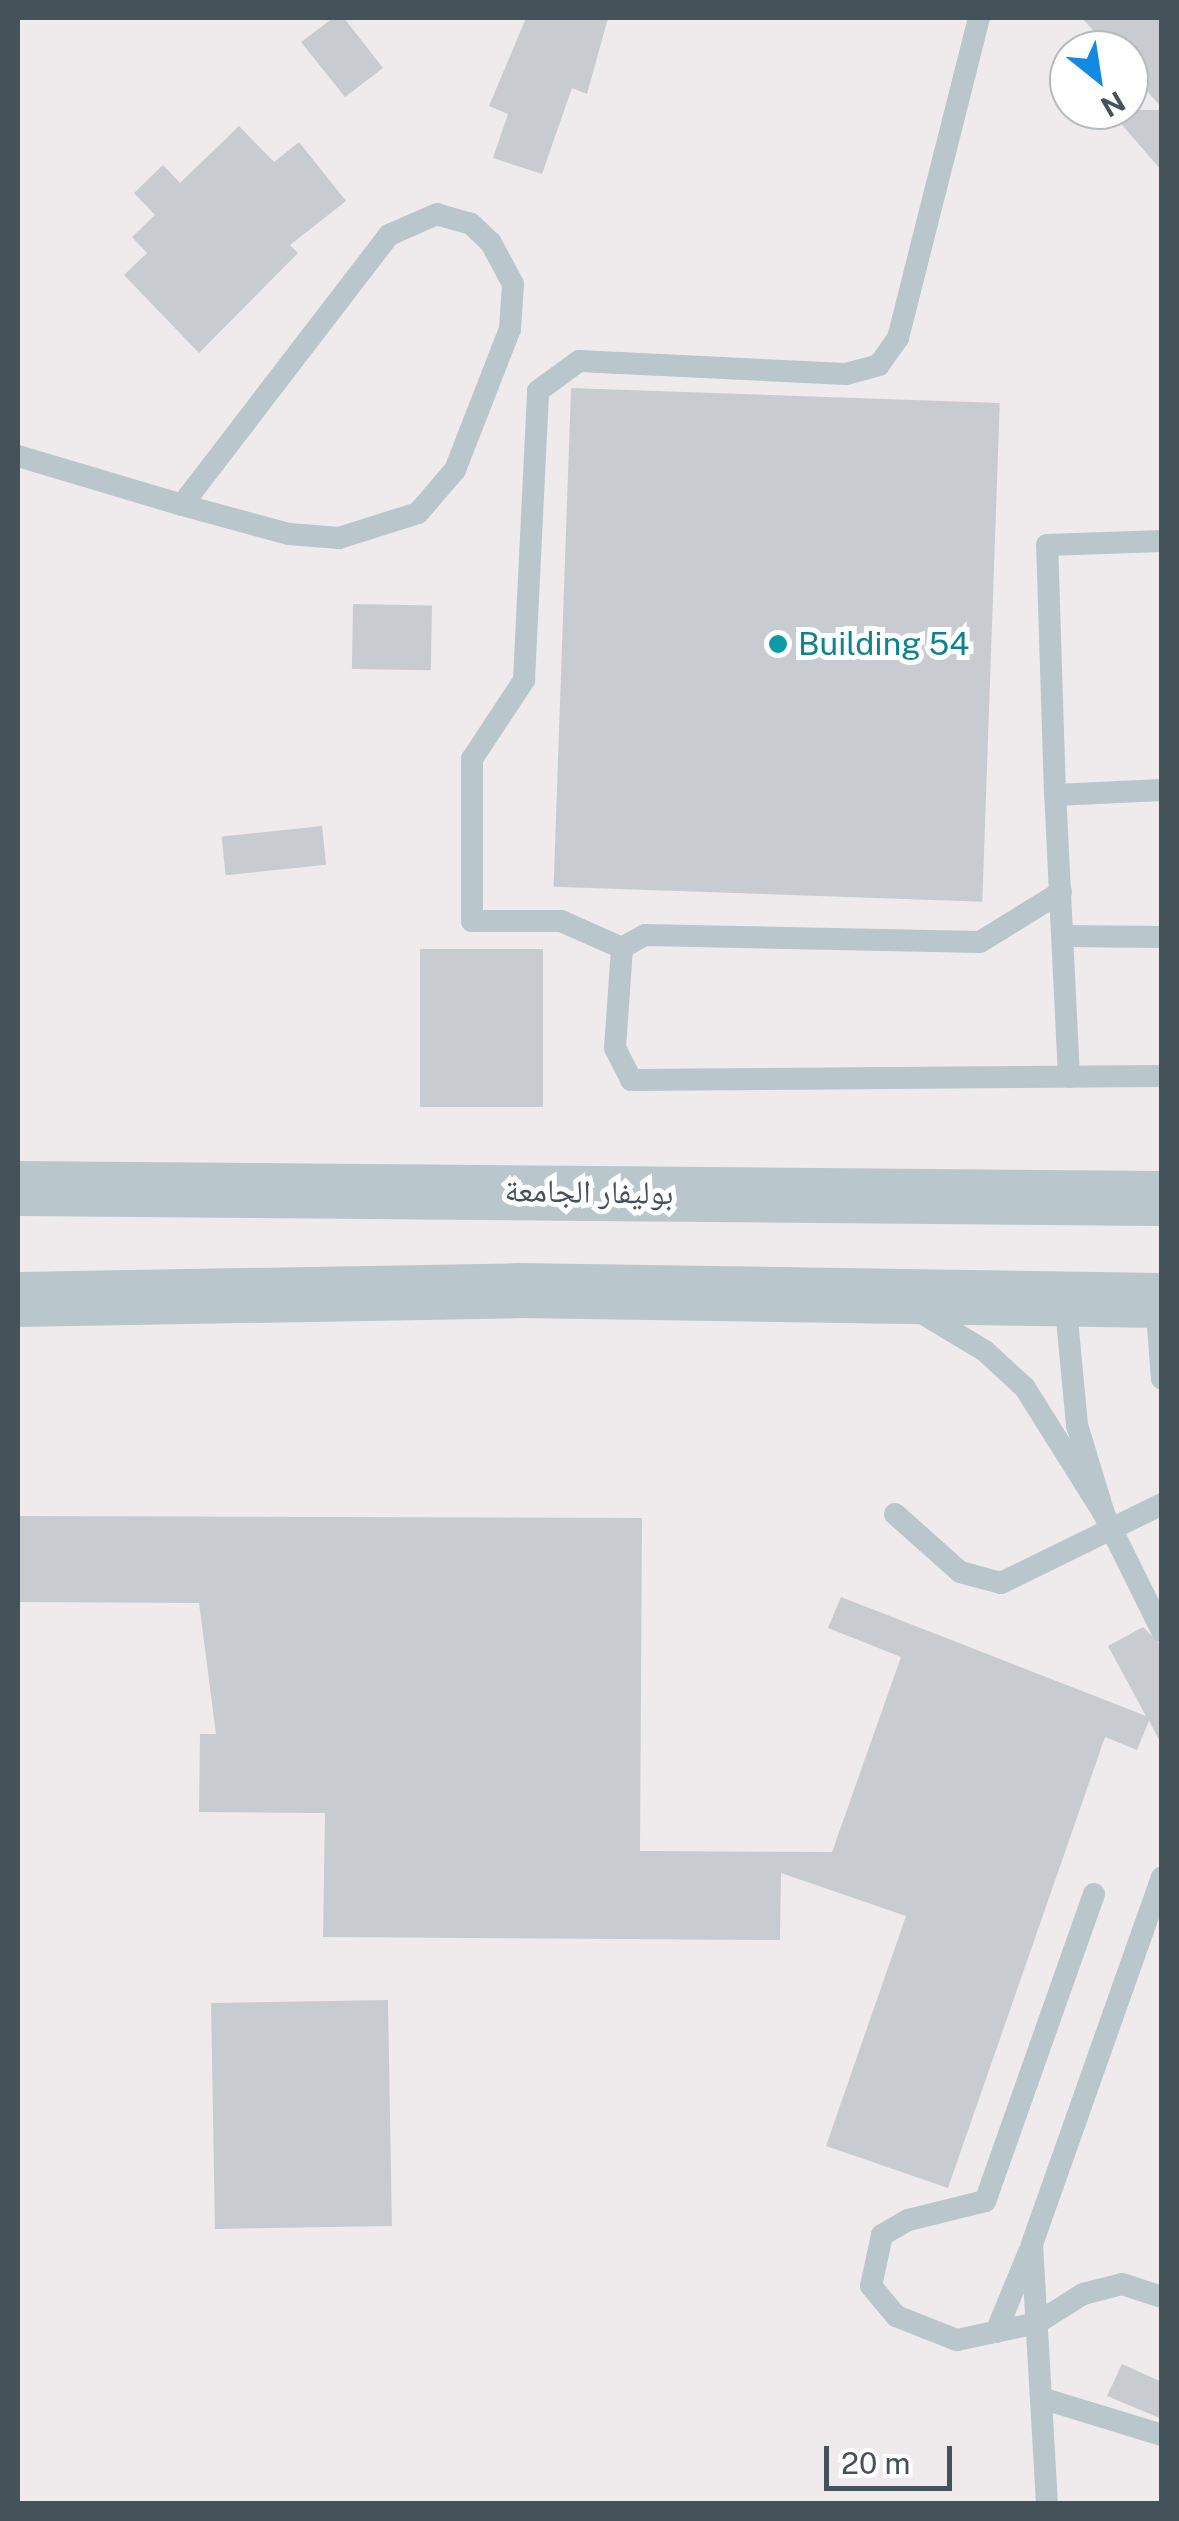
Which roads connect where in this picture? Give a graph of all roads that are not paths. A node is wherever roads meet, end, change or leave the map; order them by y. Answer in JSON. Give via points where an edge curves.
{"nodes":[{"id":1,"x":979,"y":18,"type":"edge"},
{"id":2,"x":18,"y":456,"type":"edge"},
{"id":3,"x":182,"y":505,"type":"junction"},
{"id":4,"x":1162,"y":542,"type":"edge"},
{"id":5,"x":1162,"y":790,"type":"edge"},
{"id":6,"x":1055,"y":796,"type":"junction"},
{"id":7,"x":1061,"y":892,"type":"junction"},
{"id":8,"x":1064,"y":936,"type":"junction"},
{"id":9,"x":1162,"y":937,"type":"edge"},
{"id":10,"x":622,"y":948,"type":"junction"},
{"id":11,"x":1162,"y":1076,"type":"edge"},
{"id":12,"x":1069,"y":1078,"type":"junction"},
{"id":13,"x":18,"y":1185,"type":"edge"},
{"id":14,"x":1162,"y":1198,"type":"edge"},
{"id":15,"x":830,"y":1295,"type":"junction"},
{"id":16,"x":1065,"y":1298,"type":"junction"},
{"id":17,"x":18,"y":1299,"type":"edge"},
{"id":18,"x":1159,"y":1300,"type":"edge"},
{"id":19,"x":1162,"y":1378,"type":"edge"},
{"id":20,"x":1162,"y":1504,"type":"edge"},
{"id":21,"x":895,"y":1514,"type":"dead end"},
{"id":22,"x":1108,"y":1522,"type":"junction"},
{"id":23,"x":1162,"y":1631,"type":"edge"},
{"id":24,"x":1162,"y":1877,"type":"edge"},
{"id":25,"x":1094,"y":1894,"type":"dead end"},
{"id":26,"x":1032,"y":2244,"type":"junction"},
{"id":27,"x":1162,"y":2297,"type":"edge"},
{"id":28,"x":1037,"y":2322,"type":"junction"},
{"id":29,"x":996,"y":2332,"type":"junction"},
{"id":30,"x":1042,"y":2398,"type":"junction"},
{"id":31,"x":1162,"y":2435,"type":"edge"},
{"id":32,"x":1047,"y":2504,"type":"edge"}],
"edges":[{"from":1,"to":10,"type":"lane","via":[[898,338],[879,365],[846,374],[579,361],[538,390],[524,680],[472,760],[472,921],[562,921]]},
{"from":2,"to":3,"type":"lane"},
{"from":3,"to":3,"type":"lane","via":[[290,534],[339,538],[382,529],[436,498],[455,470],[510,329],[513,284],[491,243],[472,224],[437,214],[389,235]]},
{"from":4,"to":6,"type":"lane","via":[[1047,545]]},
{"from":5,"to":6,"type":"lane"},
{"from":6,"to":7,"type":"lane"},
{"from":7,"to":8,"type":"lane"},
{"from":7,"to":10,"type":"lane","via":[[980,942],[645,934]]},
{"from":8,"to":9,"type":"lane"},
{"from":8,"to":12,"type":"lane"},
{"from":10,"to":12,"type":"lane","via":[[616,1048],[631,1080]]},
{"from":11,"to":12,"type":"lane"},
{"from":13,"to":14,"type":"street","name":"بوليفار الجامعة"},
{"from":15,"to":16,"type":"street"},
{"from":15,"to":17,"type":"street","via":[[517,1290]]},
{"from":15,"to":22,"type":"lane","via":[[922,1311],[985,1351],[1026,1388]]},
{"from":16,"to":18,"type":"street"},
{"from":16,"to":22,"type":"lane","via":[[1077,1425]]},
{"from":18,"to":19,"type":"lane"},
{"from":20,"to":22,"type":"lane"},
{"from":21,"to":22,"type":"lane","via":[[960,1572],[1001,1583]]},
{"from":22,"to":23,"type":"lane"},
{"from":24,"to":26,"type":"lane"},
{"from":25,"to":29,"type":"lane","via":[[985,2201],[908,2220],[882,2235],[871,2258],[871,2286],[896,2316],[957,2340]]},
{"from":26,"to":28,"type":"lane"},
{"from":26,"to":29,"type":"lane"},
{"from":27,"to":28,"type":"lane","via":[[1122,2284],[1084,2294]]},
{"from":28,"to":29,"type":"lane"},
{"from":28,"to":30,"type":"lane"},
{"from":30,"to":31,"type":"lane"},
{"from":30,"to":32,"type":"lane"}]}
